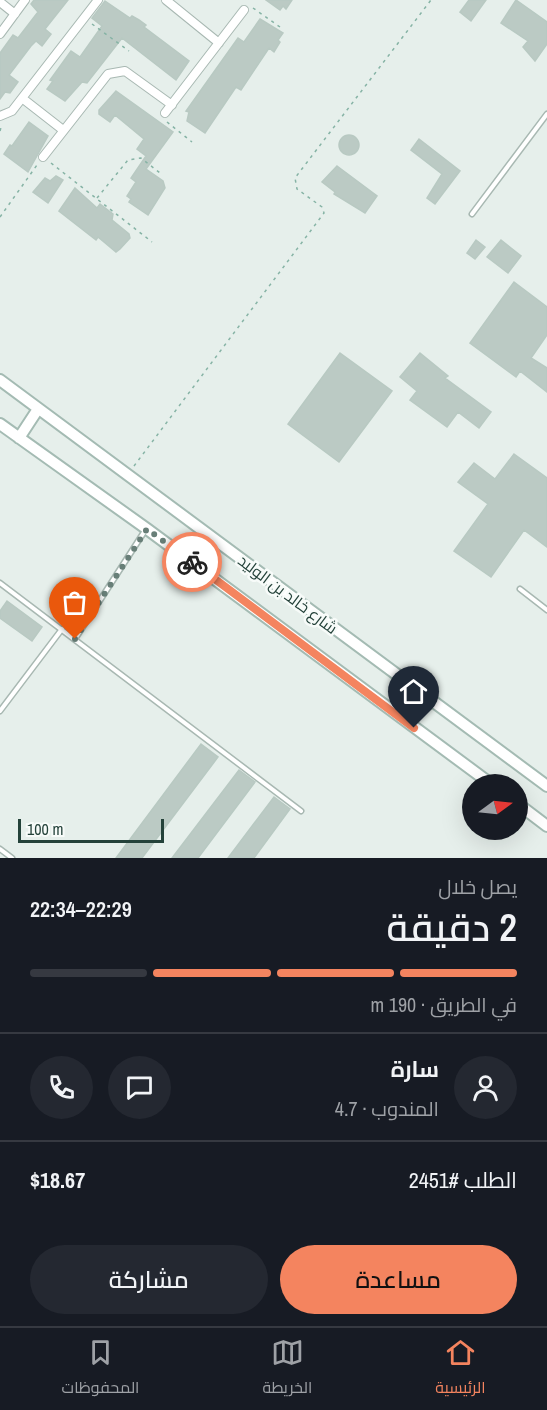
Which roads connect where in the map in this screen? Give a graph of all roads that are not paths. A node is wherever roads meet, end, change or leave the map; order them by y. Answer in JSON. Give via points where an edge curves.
{"nodes":[{"id":1,"x":25,"y":0,"type":"edge"},
{"id":2,"x":98,"y":0,"type":"edge"},
{"id":3,"x":166,"y":0,"type":"edge"},
{"id":4,"x":0,"y":2,"type":"edge"},
{"id":5,"x":244,"y":10,"type":"road end"},
{"id":6,"x":15,"y":14,"type":"junction"},
{"id":7,"x":0,"y":34,"type":"edge"},
{"id":8,"x":219,"y":43,"type":"junction"},
{"id":9,"x":22,"y":98,"type":"junction"},
{"id":10,"x":171,"y":105,"type":"junction"},
{"id":11,"x":165,"y":113,"type":"road end"},
{"id":12,"x":547,"y":114,"type":"edge"},
{"id":13,"x":0,"y":116,"type":"edge"},
{"id":14,"x":63,"y":130,"type":"junction"},
{"id":15,"x":43,"y":157,"type":"road end"},
{"id":16,"x":472,"y":214,"type":"dead end"},
{"id":17,"x":0,"y":380,"type":"edge"},
{"id":18,"x":38,"y":409,"type":"junction"},
{"id":19,"x":0,"y":424,"type":"edge"},
{"id":20,"x":19,"y":438,"type":"junction"},
{"id":21,"x":147,"y":529,"type":"junction"},
{"id":22,"x":0,"y":583,"type":"edge"},
{"id":23,"x":520,"y":590,"type":"dead end"},
{"id":24,"x":547,"y":610,"type":"edge"},
{"id":25,"x":62,"y":629,"type":"junction"},
{"id":26,"x":75,"y":639,"type":"junction"},
{"id":27,"x":0,"y":711,"type":"edge"},
{"id":28,"x":478,"y":774,"type":"edge"},
{"id":29,"x":547,"y":786,"type":"edge"},
{"id":30,"x":301,"y":811,"type":"dead end"},
{"id":31,"x":528,"y":812,"type":"edge"},
{"id":32,"x":547,"y":826,"type":"edge"},
{"id":33,"x":0,"y":849,"type":"edge"},
{"id":34,"x":12,"y":858,"type":"edge"}],
"edges":[{"from":1,"to":6,"type":"street"},
{"from":2,"to":9,"type":"street"},
{"from":3,"to":8,"type":"street"},
{"from":4,"to":6,"type":"street"},
{"from":5,"to":8,"type":"street"},
{"from":6,"to":7,"type":"street"},
{"from":8,"to":10,"type":"street"},
{"from":9,"to":13,"type":"street","via":[[12,111]]},
{"from":9,"to":14,"type":"street"},
{"from":10,"to":11,"type":"street"},
{"from":10,"to":14,"type":"street","via":[[125,71],[116,70],[102,79]]},
{"from":12,"to":16,"type":"lane"},
{"from":14,"to":15,"type":"street"},
{"from":17,"to":18,"type":"main road","name":"شارع خالد بن الوليد"},
{"from":18,"to":20,"type":"main road"},
{"from":18,"to":29,"type":"main road","name":"شارع خالد بن الوليد"},
{"from":19,"to":20,"type":"main road","name":"شارع خالد بن الوليد"},
{"from":20,"to":21,"type":"main road","name":"شارع خالد بن الوليد"},
{"from":21,"to":26,"type":"lane"},
{"from":21,"to":28,"type":"main road","name":"شارع خالد بن الوليد"},
{"from":22,"to":25,"type":"lane"},
{"from":23,"to":24,"type":"lane"},
{"from":25,"to":26,"type":"lane"},
{"from":25,"to":27,"type":"lane"},
{"from":26,"to":30,"type":"lane"},
{"from":31,"to":32,"type":"main road"},
{"from":33,"to":34,"type":"lane"}]}
